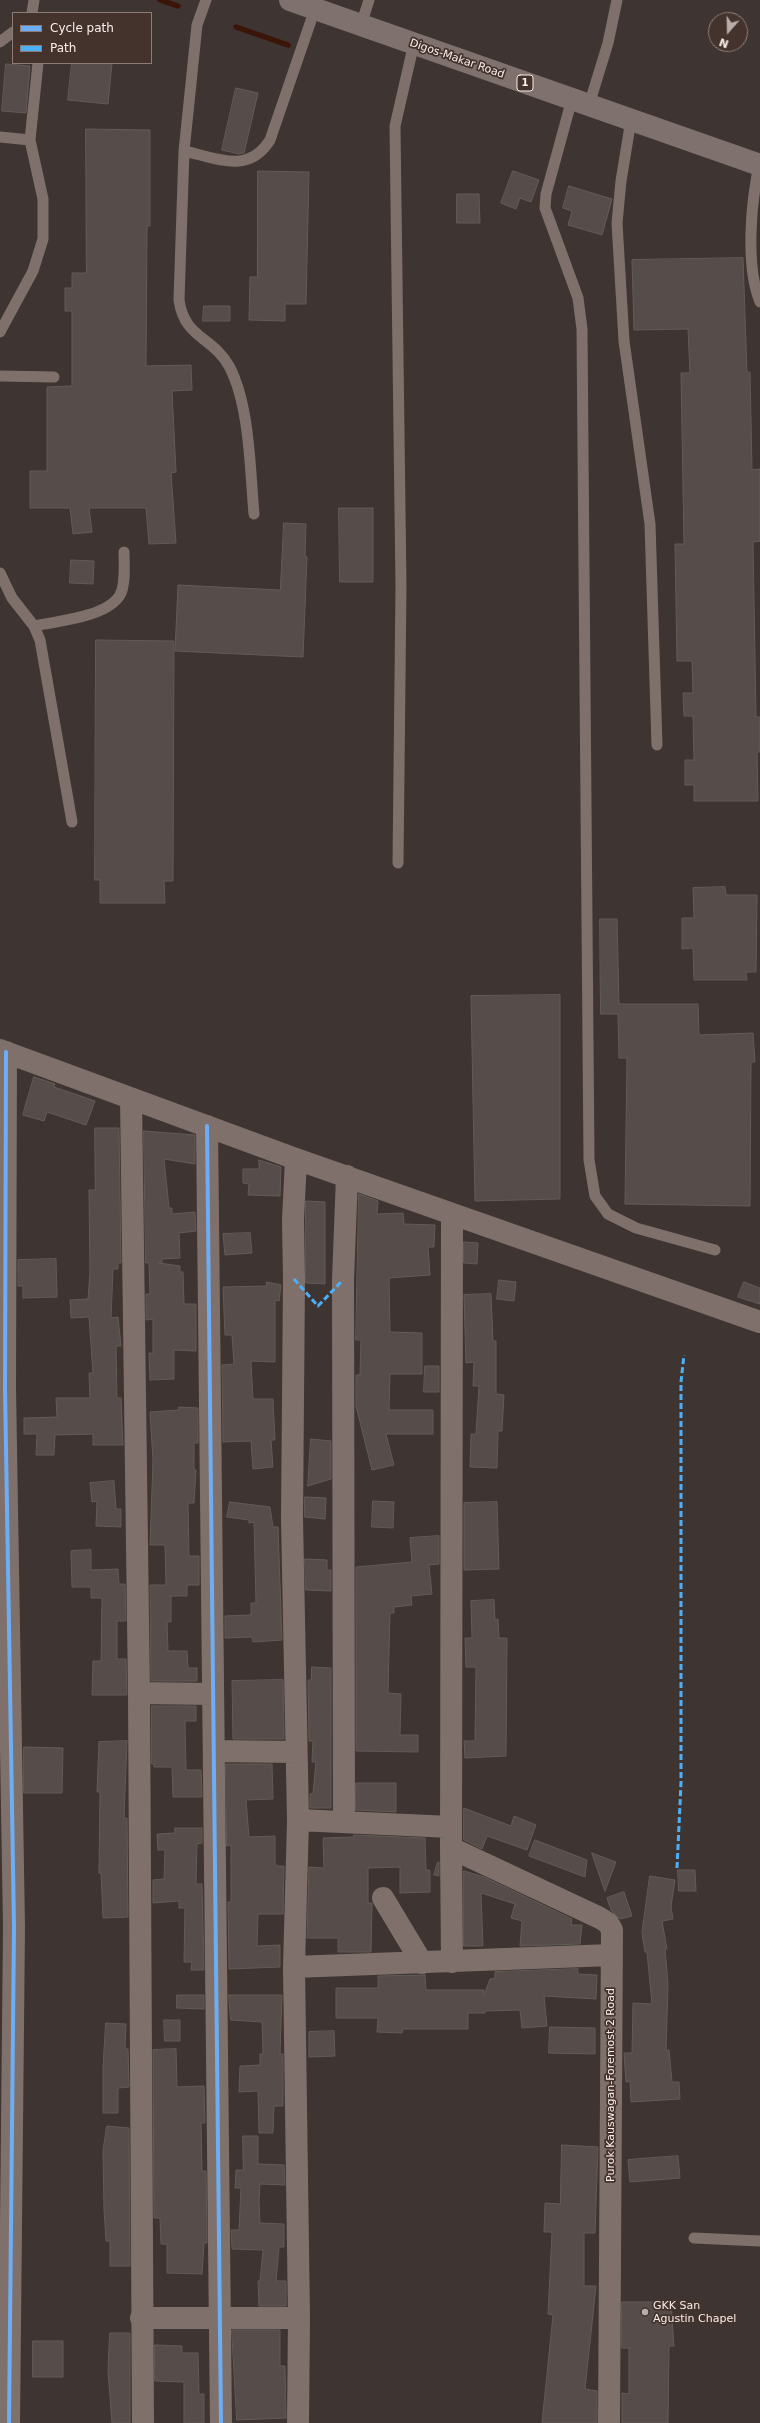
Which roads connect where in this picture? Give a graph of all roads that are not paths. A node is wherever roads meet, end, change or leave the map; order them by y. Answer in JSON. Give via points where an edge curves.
{"nodes":[{"id":1,"x":34,"y":0,"type":"edge"},
{"id":2,"x":206,"y":0,"type":"edge"},
{"id":3,"x":290,"y":0,"type":"edge"},
{"id":4,"x":369,"y":0,"type":"edge"},
{"id":5,"x":617,"y":0,"type":"edge"},
{"id":6,"x":317,"y":4,"type":"edge"},
{"id":7,"x":32,"y":12,"type":"edge"},
{"id":8,"x":361,"y":25,"type":"junction"},
{"id":9,"x":12,"y":33,"type":"edge"},
{"id":10,"x":0,"y":42,"type":"edge"},
{"id":11,"x":414,"y":43,"type":"junction"},
{"id":12,"x":38,"y":64,"type":"edge"},
{"id":13,"x":581,"y":102,"type":"junction"},
{"id":14,"x":631,"y":120,"type":"junction"},
{"id":15,"x":0,"y":137,"type":"edge"},
{"id":16,"x":30,"y":140,"type":"junction"},
{"id":17,"x":184,"y":151,"type":"junction"},
{"id":18,"x":760,"y":164,"type":"edge"},
{"id":19,"x":760,"y":302,"type":"edge"},
{"id":20,"x":0,"y":332,"type":"edge"},
{"id":21,"x":0,"y":376,"type":"edge"},
{"id":22,"x":54,"y":377,"type":"dead end"},
{"id":23,"x":254,"y":514,"type":"dead end"},
{"id":24,"x":124,"y":552,"type":"dead end"},
{"id":25,"x":0,"y":573,"type":"edge"},
{"id":26,"x":34,"y":626,"type":"junction"},
{"id":27,"x":657,"y":745,"type":"dead end"},
{"id":28,"x":72,"y":822,"type":"dead end"},
{"id":29,"x":398,"y":863,"type":"dead end"},
{"id":30,"x":3,"y":1051,"type":"edge"},
{"id":31,"x":131,"y":1099,"type":"junction"},
{"id":32,"x":207,"y":1126,"type":"junction"},
{"id":33,"x":296,"y":1159,"type":"junction"},
{"id":34,"x":347,"y":1176,"type":"junction"},
{"id":35,"x":452,"y":1214,"type":"junction"},
{"id":36,"x":715,"y":1250,"type":"dead end"},
{"id":37,"x":760,"y":1322,"type":"edge"},
{"id":38,"x":139,"y":1692,"type":"junction"},
{"id":39,"x":213,"y":1694,"type":"junction"},
{"id":40,"x":214,"y":1751,"type":"junction"},
{"id":41,"x":296,"y":1752,"type":"junction"},
{"id":42,"x":298,"y":1820,"type":"junction"},
{"id":43,"x":344,"y":1821,"type":"junction"},
{"id":44,"x":451,"y":1826,"type":"junction"},
{"id":45,"x":451,"y":1848,"type":"junction"},
{"id":46,"x":383,"y":1898,"type":"dead end"},
{"id":47,"x":612,"y":1954,"type":"junction"},
{"id":48,"x":452,"y":1962,"type":"junction"},
{"id":49,"x":422,"y":1963,"type":"junction"},
{"id":50,"x":294,"y":1967,"type":"junction"},
{"id":51,"x":694,"y":2238,"type":"dead end"},
{"id":52,"x":760,"y":2241,"type":"edge"},
{"id":53,"x":141,"y":2318,"type":"junction"},
{"id":54,"x":220,"y":2318,"type":"junction"},
{"id":55,"x":299,"y":2318,"type":"junction"},
{"id":56,"x":9,"y":2423,"type":"edge"},
{"id":57,"x":143,"y":2423,"type":"edge"},
{"id":58,"x":221,"y":2423,"type":"edge"},
{"id":59,"x":298,"y":2423,"type":"edge"},
{"id":60,"x":609,"y":2423,"type":"edge"}],
"edges":[{"from":1,"to":7,"type":"lane"},
{"from":2,"to":17,"type":"lane","via":[[197,25]]},
{"from":3,"to":6,"type":"main road","name":"Digos-Makar Road","number":"1"},
{"from":4,"to":8,"type":"lane"},
{"from":5,"to":13,"type":"lane","via":[[608,43]]},
{"from":6,"to":8,"type":"main road","name":"Digos-Makar Road","number":"1"},
{"from":6,"to":17,"type":"lane","via":[[265,149],[243,162],[232,162]]},
{"from":8,"to":11,"type":"main road","name":"Digos-Makar Road","number":"1"},
{"from":9,"to":10,"type":"lane"},
{"from":11,"to":13,"type":"main road","name":"Digos-Makar Road","number":"1"},
{"from":11,"to":29,"type":"lane","via":[[395,126],[401,586]]},
{"from":12,"to":16,"type":"lane"},
{"from":13,"to":14,"type":"main road","name":"Digos-Makar Road","number":"1"},
{"from":13,"to":36,"type":"lane","via":[[546,194],[545,208],[578,298],[582,329],[589,1160],[595,1196],[608,1214],[636,1228]]},
{"from":14,"to":18,"type":"main road","name":"Digos-Makar Road","number":"1"},
{"from":14,"to":27,"type":"lane","via":[[617,223],[624,341],[650,524]]},
{"from":15,"to":16,"type":"lane"},
{"from":16,"to":20,"type":"lane","via":[[43,199],[43,239],[33,271]]},
{"from":17,"to":23,"type":"lane","via":[[180,309],[188,327],[214,348],[229,366],[248,438]]},
{"from":18,"to":19,"type":"lane","via":[[751,228],[754,288]]},
{"from":21,"to":22,"type":"lane"},
{"from":24,"to":26,"type":"lane","via":[[123,583],[120,594],[112,603],[78,617]]},
{"from":25,"to":26,"type":"lane","via":[[12,598]]},
{"from":26,"to":28,"type":"lane","via":[[43,652]]},
{"from":30,"to":31,"type":"street"},
{"from":30,"to":56,"type":"street","via":[[5,1388],[14,1927]]},
{"from":31,"to":32,"type":"street"},
{"from":31,"to":38,"type":"street"},
{"from":32,"to":33,"type":"street"},
{"from":32,"to":39,"type":"street"},
{"from":33,"to":34,"type":"street"},
{"from":33,"to":41,"type":"street","via":[[293,1220],[292,1519]]},
{"from":34,"to":35,"type":"street"},
{"from":34,"to":43,"type":"street","via":[[343,1280]]},
{"from":35,"to":37,"type":"street"},
{"from":35,"to":44,"type":"street"},
{"from":38,"to":39,"type":"street"},
{"from":38,"to":53,"type":"street"},
{"from":39,"to":40,"type":"street"},
{"from":40,"to":41,"type":"street"},
{"from":40,"to":54,"type":"street"},
{"from":41,"to":42,"type":"street"},
{"from":42,"to":43,"type":"street"},
{"from":42,"to":50,"type":"street"},
{"from":43,"to":44,"type":"street"},
{"from":44,"to":45,"type":"street"},
{"from":45,"to":47,"type":"street","name":"Purok Kauswagan-Foremost 2 Road","via":[[608,1923],[612,1930]]},
{"from":45,"to":48,"type":"street"},
{"from":46,"to":49,"type":"street"},
{"from":47,"to":48,"type":"street"},
{"from":47,"to":60,"type":"street","name":"Purok Kauswagan-Foremost 2 Road"},
{"from":48,"to":49,"type":"street"},
{"from":49,"to":50,"type":"street"},
{"from":50,"to":55,"type":"street"},
{"from":51,"to":52,"type":"lane"},
{"from":53,"to":54,"type":"street"},
{"from":53,"to":57,"type":"street"},
{"from":54,"to":55,"type":"street"},
{"from":54,"to":58,"type":"street"},
{"from":55,"to":59,"type":"street"}]}
